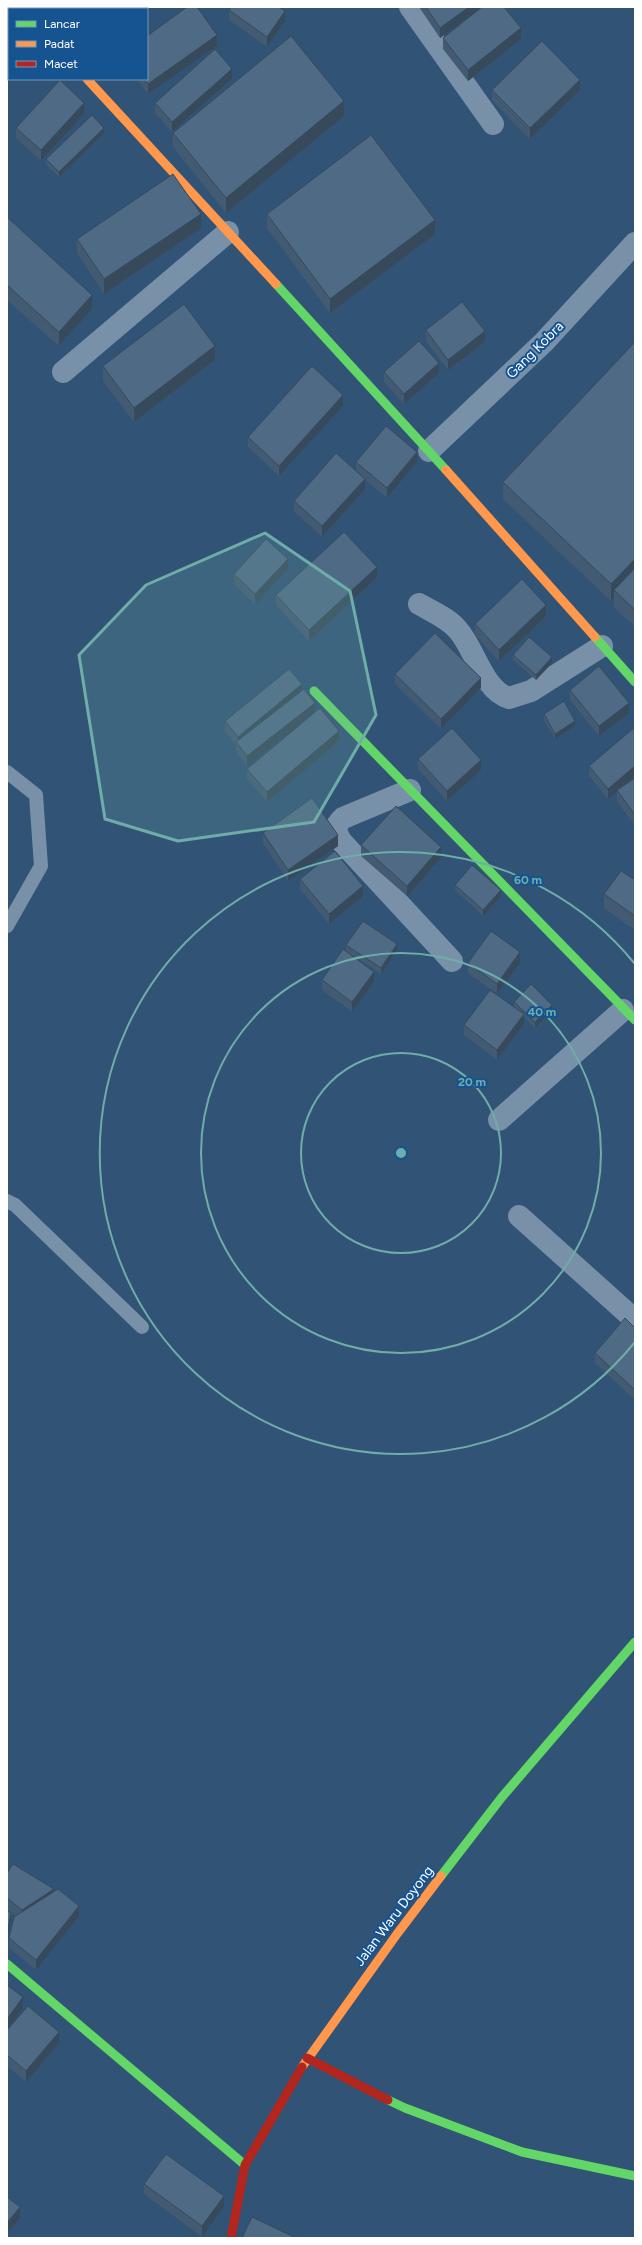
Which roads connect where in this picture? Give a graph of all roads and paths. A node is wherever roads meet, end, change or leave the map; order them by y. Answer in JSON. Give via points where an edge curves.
{"nodes":[{"id":1,"x":410,"y":7,"type":"edge"},
{"id":2,"x":88,"y":80,"type":"edge"},
{"id":3,"x":493,"y":124,"type":"dead end"},
{"id":4,"x":228,"y":232,"type":"junction"},
{"id":5,"x":635,"y":243,"type":"edge"},
{"id":6,"x":63,"y":372,"type":"dead end"},
{"id":7,"x":429,"y":451,"type":"junction"},
{"id":8,"x":419,"y":604,"type":"dead end"},
{"id":9,"x":602,"y":646,"type":"junction"},
{"id":10,"x":635,"y":682,"type":"edge"},
{"id":11,"x":314,"y":690,"type":"dead end"},
{"id":12,"x":7,"y":772,"type":"edge"},
{"id":13,"x":410,"y":790,"type":"junction"},
{"id":14,"x":7,"y":926,"type":"edge"},
{"id":15,"x":452,"y":961,"type":"dead end"},
{"id":16,"x":629,"y":1015,"type":"edge"},
{"id":17,"x":499,"y":1120,"type":"dead end"},
{"id":18,"x":7,"y":1201,"type":"edge"},
{"id":19,"x":519,"y":1216,"type":"dead end"},
{"id":20,"x":635,"y":1320,"type":"edge"},
{"id":21,"x":142,"y":1328,"type":"dead end"},
{"id":22,"x":635,"y":1642,"type":"edge"},
{"id":23,"x":7,"y":1964,"type":"edge"},
{"id":24,"x":307,"y":2058,"type":"junction"},
{"id":25,"x":245,"y":2165,"type":"junction"},
{"id":26,"x":635,"y":2176,"type":"edge"},
{"id":27,"x":231,"y":2238,"type":"edge"}],
"edges":[{"from":1,"to":3,"type":"street"},
{"from":2,"to":4,"type":"street"},
{"from":4,"to":6,"type":"street"},
{"from":4,"to":7,"type":"street"},
{"from":5,"to":7,"type":"street","name":"Gang Kobra","via":[[544,342]]},
{"from":7,"to":9,"type":"street"},
{"from":8,"to":9,"type":"street","via":[[447,620],[459,631],[496,692],[509,698],[531,691]]},
{"from":9,"to":10,"type":"street"},
{"from":11,"to":13,"type":"street"},
{"from":12,"to":14,"type":"lane","via":[[36,795],[41,866]]},
{"from":13,"to":15,"type":"street","via":[[343,818],[336,824],[335,830],[341,840]]},
{"from":13,"to":16,"type":"street"},
{"from":16,"to":17,"type":"street"},
{"from":18,"to":21,"type":"lane","via":[[15,1205]]},
{"from":19,"to":20,"type":"street"},
{"from":22,"to":24,"type":"street","name":"Jalan Waru Doyong","via":[[502,1797],[397,1934]]},
{"from":23,"to":25,"type":"street"},
{"from":24,"to":25,"type":"street","name":"Jalan Waru Doyong"},
{"from":24,"to":26,"type":"street","via":[[405,2108],[522,2152]]},
{"from":25,"to":27,"type":"street","name":"Jalan Waru Doyong"}]}
